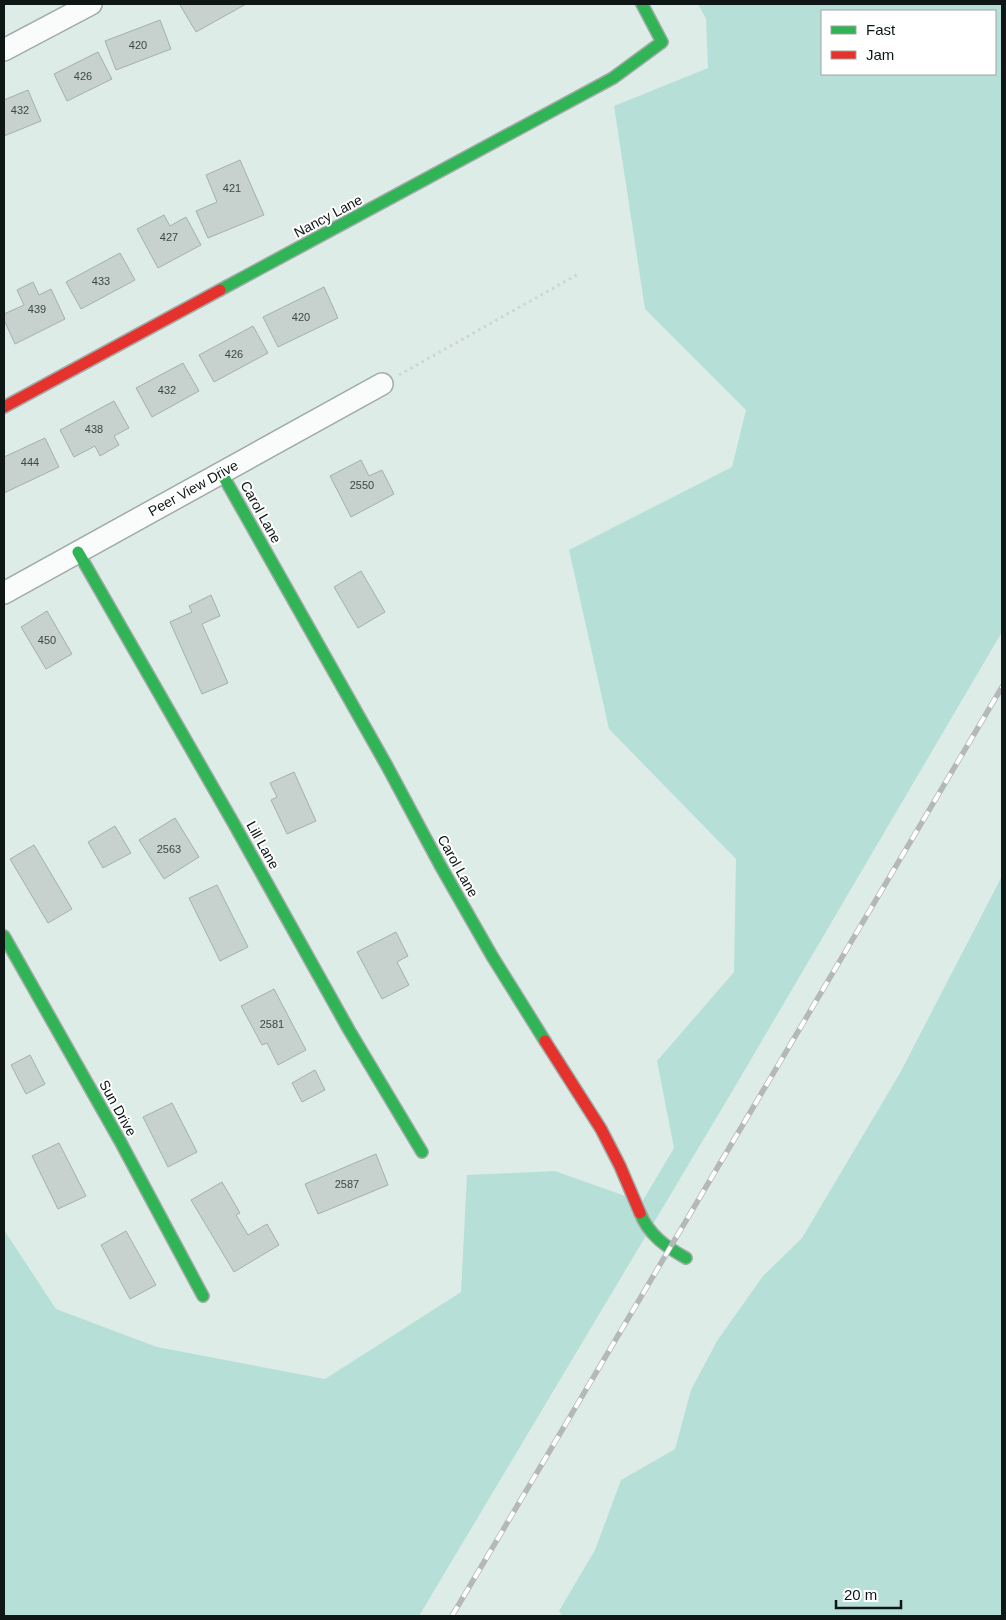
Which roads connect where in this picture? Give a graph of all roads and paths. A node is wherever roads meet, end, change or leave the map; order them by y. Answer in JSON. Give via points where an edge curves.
{"nodes":[{"id":1,"x":91,"y":4,"type":"edge"},
{"id":2,"x":642,"y":4,"type":"edge"},
{"id":3,"x":4,"y":50,"type":"edge"},
{"id":4,"x":580,"y":273,"type":"dead end"},
{"id":5,"x":382,"y":384,"type":"joint"},
{"id":6,"x":4,"y":407,"type":"edge"},
{"id":7,"x":222,"y":472,"type":"junction"},
{"id":8,"x":78,"y":552,"type":"junction"},
{"id":9,"x":4,"y":593,"type":"edge"},
{"id":10,"x":4,"y":936,"type":"edge"},
{"id":11,"x":422,"y":1152,"type":"dead end"},
{"id":12,"x":686,"y":1258,"type":"dead end"},
{"id":13,"x":204,"y":1296,"type":"dead end"}],
"edges":[{"from":1,"to":3,"type":"street"},
{"from":2,"to":6,"type":"street","name":"Nancy Lane","via":[[662,42],[613,78]]},
{"from":4,"to":5,"type":"path"},
{"from":5,"to":7,"type":"street","name":"Peer View Drive"},
{"from":7,"to":8,"type":"street","name":"Peer View Drive"},
{"from":7,"to":12,"type":"street","name":"Carol Lane","via":[[492,956],[601,1129],[644,1222],[656,1238]]},
{"from":8,"to":9,"type":"street","name":"Peer View Drive"},
{"from":8,"to":11,"type":"street","name":"Lill Lane","via":[[349,1030]]},
{"from":10,"to":13,"type":"street","name":"Sun Drive"}]}
